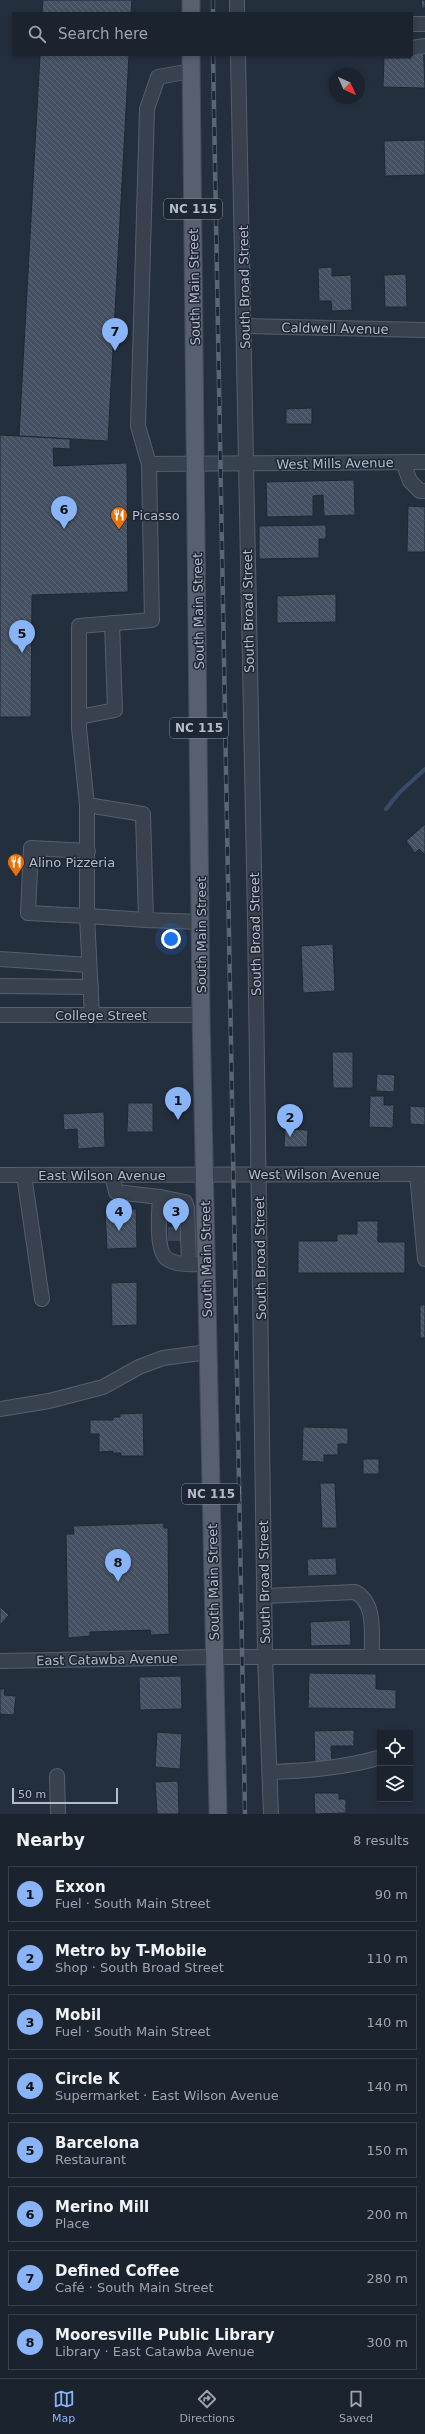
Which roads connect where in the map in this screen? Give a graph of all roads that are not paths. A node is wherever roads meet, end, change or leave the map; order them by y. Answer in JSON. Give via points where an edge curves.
{"nodes":[{"id":1,"x":191,"y":0,"type":"edge"},
{"id":2,"x":237,"y":0,"type":"edge"},
{"id":3,"x":191,"y":12,"type":"edge"},
{"id":4,"x":237,"y":12,"type":"edge"},
{"id":5,"x":413,"y":24,"type":"edge"},
{"id":6,"x":425,"y":24,"type":"edge"},
{"id":7,"x":425,"y":46,"type":"edge"},
{"id":8,"x":413,"y":48,"type":"edge"},
{"id":9,"x":238,"y":56,"type":"edge"},
{"id":10,"x":191,"y":63,"type":"edge"},
{"id":11,"x":245,"y":326,"type":"junction"},
{"id":12,"x":425,"y":330,"type":"edge"},
{"id":13,"x":403,"y":462,"type":"junction"},
{"id":14,"x":425,"y":462,"type":"edge"},
{"id":15,"x":149,"y":464,"type":"junction"},
{"id":16,"x":245,"y":464,"type":"junction"},
{"id":17,"x":196,"y":466,"type":"junction"},
{"id":18,"x":425,"y":491,"type":"edge"},
{"id":19,"x":112,"y":623,"type":"junction"},
{"id":20,"x":79,"y":717,"type":"junction"},
{"id":21,"x":87,"y":805,"type":"junction"},
{"id":22,"x":88,"y":851,"type":"junction"},
{"id":23,"x":87,"y":916,"type":"junction"},
{"id":24,"x":146,"y":920,"type":"junction"},
{"id":25,"x":201,"y":922,"type":"junction"},
{"id":26,"x":0,"y":959,"type":"edge"},
{"id":27,"x":90,"y":966,"type":"junction"},
{"id":28,"x":0,"y":986,"type":"edge"},
{"id":29,"x":91,"y":987,"type":"junction"},
{"id":30,"x":0,"y":1015,"type":"edge"},
{"id":31,"x":201,"y":1015,"type":"junction"},
{"id":32,"x":92,"y":1016,"type":"junction"},
{"id":33,"x":204,"y":1174,"type":"junction"},
{"id":34,"x":421,"y":1174,"type":"edge"},
{"id":35,"x":0,"y":1175,"type":"edge"},
{"id":36,"x":24,"y":1175,"type":"junction"},
{"id":37,"x":112,"y":1175,"type":"junction"},
{"id":38,"x":259,"y":1175,"type":"junction"},
{"id":39,"x":160,"y":1197,"type":"junction"},
{"id":40,"x":425,"y":1259,"type":"edge"},
{"id":41,"x":189,"y":1264,"type":"junction"},
{"id":42,"x":206,"y":1264,"type":"junction"},
{"id":43,"x":42,"y":1299,"type":"dead end"},
{"id":44,"x":208,"y":1352,"type":"junction"},
{"id":45,"x":0,"y":1409,"type":"edge"},
{"id":46,"x":265,"y":1596,"type":"junction"},
{"id":47,"x":214,"y":1657,"type":"junction"},
{"id":48,"x":266,"y":1657,"type":"junction"},
{"id":49,"x":372,"y":1657,"type":"junction"},
{"id":50,"x":425,"y":1657,"type":"edge"},
{"id":51,"x":0,"y":1661,"type":"edge"},
{"id":52,"x":377,"y":1758,"type":"edge"},
{"id":53,"x":270,"y":1772,"type":"junction"},
{"id":54,"x":57,"y":1776,"type":"dead end"},
{"id":55,"x":58,"y":1814,"type":"edge"},
{"id":56,"x":218,"y":1814,"type":"edge"},
{"id":57,"x":271,"y":1814,"type":"edge"}],
"edges":[{"from":1,"to":3,"type":"main road"},
{"from":2,"to":4,"type":"street"},
{"from":5,"to":6,"type":"street"},
{"from":7,"to":8,"type":"street"},
{"from":9,"to":11,"type":"street","name":"South Broad Street"},
{"from":10,"to":15,"type":"street","via":[[158,77],[148,109],[138,426]]},
{"from":10,"to":17,"type":"main road","name":"South Main Street","number":"NC 115"},
{"from":11,"to":12,"type":"street","name":"Caldwell Avenue"},
{"from":11,"to":16,"type":"street","name":"South Broad Street"},
{"from":13,"to":14,"type":"street","name":"West Mills Avenue"},
{"from":13,"to":16,"type":"street","name":"West Mills Avenue"},
{"from":13,"to":18,"type":"street","via":[[410,481],[420,491]]},
{"from":15,"to":17,"type":"street","name":"West Mills Avenue"},
{"from":15,"to":19,"type":"street","via":[[152,620]]},
{"from":16,"to":17,"type":"street","name":"West Mills Avenue"},
{"from":16,"to":38,"type":"street","name":"South Broad Street"},
{"from":17,"to":25,"type":"main road","name":"South Main Street","number":"NC 115"},
{"from":19,"to":20,"type":"street","via":[[115,710]]},
{"from":19,"to":20,"type":"street","via":[[79,626]]},
{"from":20,"to":21,"type":"street"},
{"from":21,"to":22,"type":"street"},
{"from":21,"to":24,"type":"street","via":[[143,814]]},
{"from":22,"to":23,"type":"street"},
{"from":22,"to":23,"type":"street","via":[[31,848],[28,912]]},
{"from":23,"to":24,"type":"street"},
{"from":23,"to":27,"type":"street"},
{"from":24,"to":25,"type":"street"},
{"from":25,"to":31,"type":"main road","name":"South Main Street","number":"NC 115"},
{"from":26,"to":27,"type":"street"},
{"from":27,"to":29,"type":"street"},
{"from":28,"to":29,"type":"street"},
{"from":29,"to":32,"type":"street"},
{"from":30,"to":32,"type":"street","name":"College Street"},
{"from":31,"to":32,"type":"street","name":"College Street"},
{"from":31,"to":33,"type":"main road","name":"South Main Street","number":"NC 115"},
{"from":33,"to":37,"type":"street","name":"East Wilson Avenue"},
{"from":33,"to":38,"type":"street","name":"West Wilson Avenue"},
{"from":33,"to":42,"type":"main road","name":"South Main Street","number":"NC 115"},
{"from":34,"to":38,"type":"street","name":"West Wilson Avenue"},
{"from":34,"to":40,"type":"street","via":[[420,1211]]},
{"from":35,"to":36,"type":"street","name":"East Wilson Avenue"},
{"from":36,"to":37,"type":"street","name":"East Wilson Avenue"},
{"from":36,"to":43,"type":"street"},
{"from":37,"to":39,"type":"street","via":[[116,1192]]},
{"from":38,"to":46,"type":"street","name":"South Broad Street"},
{"from":39,"to":41,"type":"street","via":[[164,1234],[162,1252],[166,1258]]},
{"from":39,"to":41,"type":"street","via":[[185,1202]]},
{"from":41,"to":42,"type":"street"},
{"from":42,"to":44,"type":"main road","name":"South Main Street","number":"NC 115"},
{"from":44,"to":45,"type":"street","via":[[163,1358],[139,1367],[102,1387],[49,1401]]},
{"from":44,"to":47,"type":"main road","name":"South Main Street","number":"NC 115"},
{"from":46,"to":48,"type":"street","name":"South Broad Street"},
{"from":46,"to":49,"type":"street","via":[[355,1592],[364,1596],[370,1610]]},
{"from":47,"to":48,"type":"street","name":"East Catawba Avenue"},
{"from":47,"to":51,"type":"street","name":"East Catawba Avenue"},
{"from":47,"to":56,"type":"main road","name":"South Main Street","number":"NC 115"},
{"from":48,"to":49,"type":"street","name":"East Catawba Avenue"},
{"from":48,"to":53,"type":"street","name":"South Broad Street"},
{"from":49,"to":50,"type":"street","name":"East Catawba Avenue"},
{"from":52,"to":53,"type":"street","via":[[351,1766]]},
{"from":53,"to":57,"type":"street","name":"South Broad Street"},
{"from":54,"to":55,"type":"street"}]}
